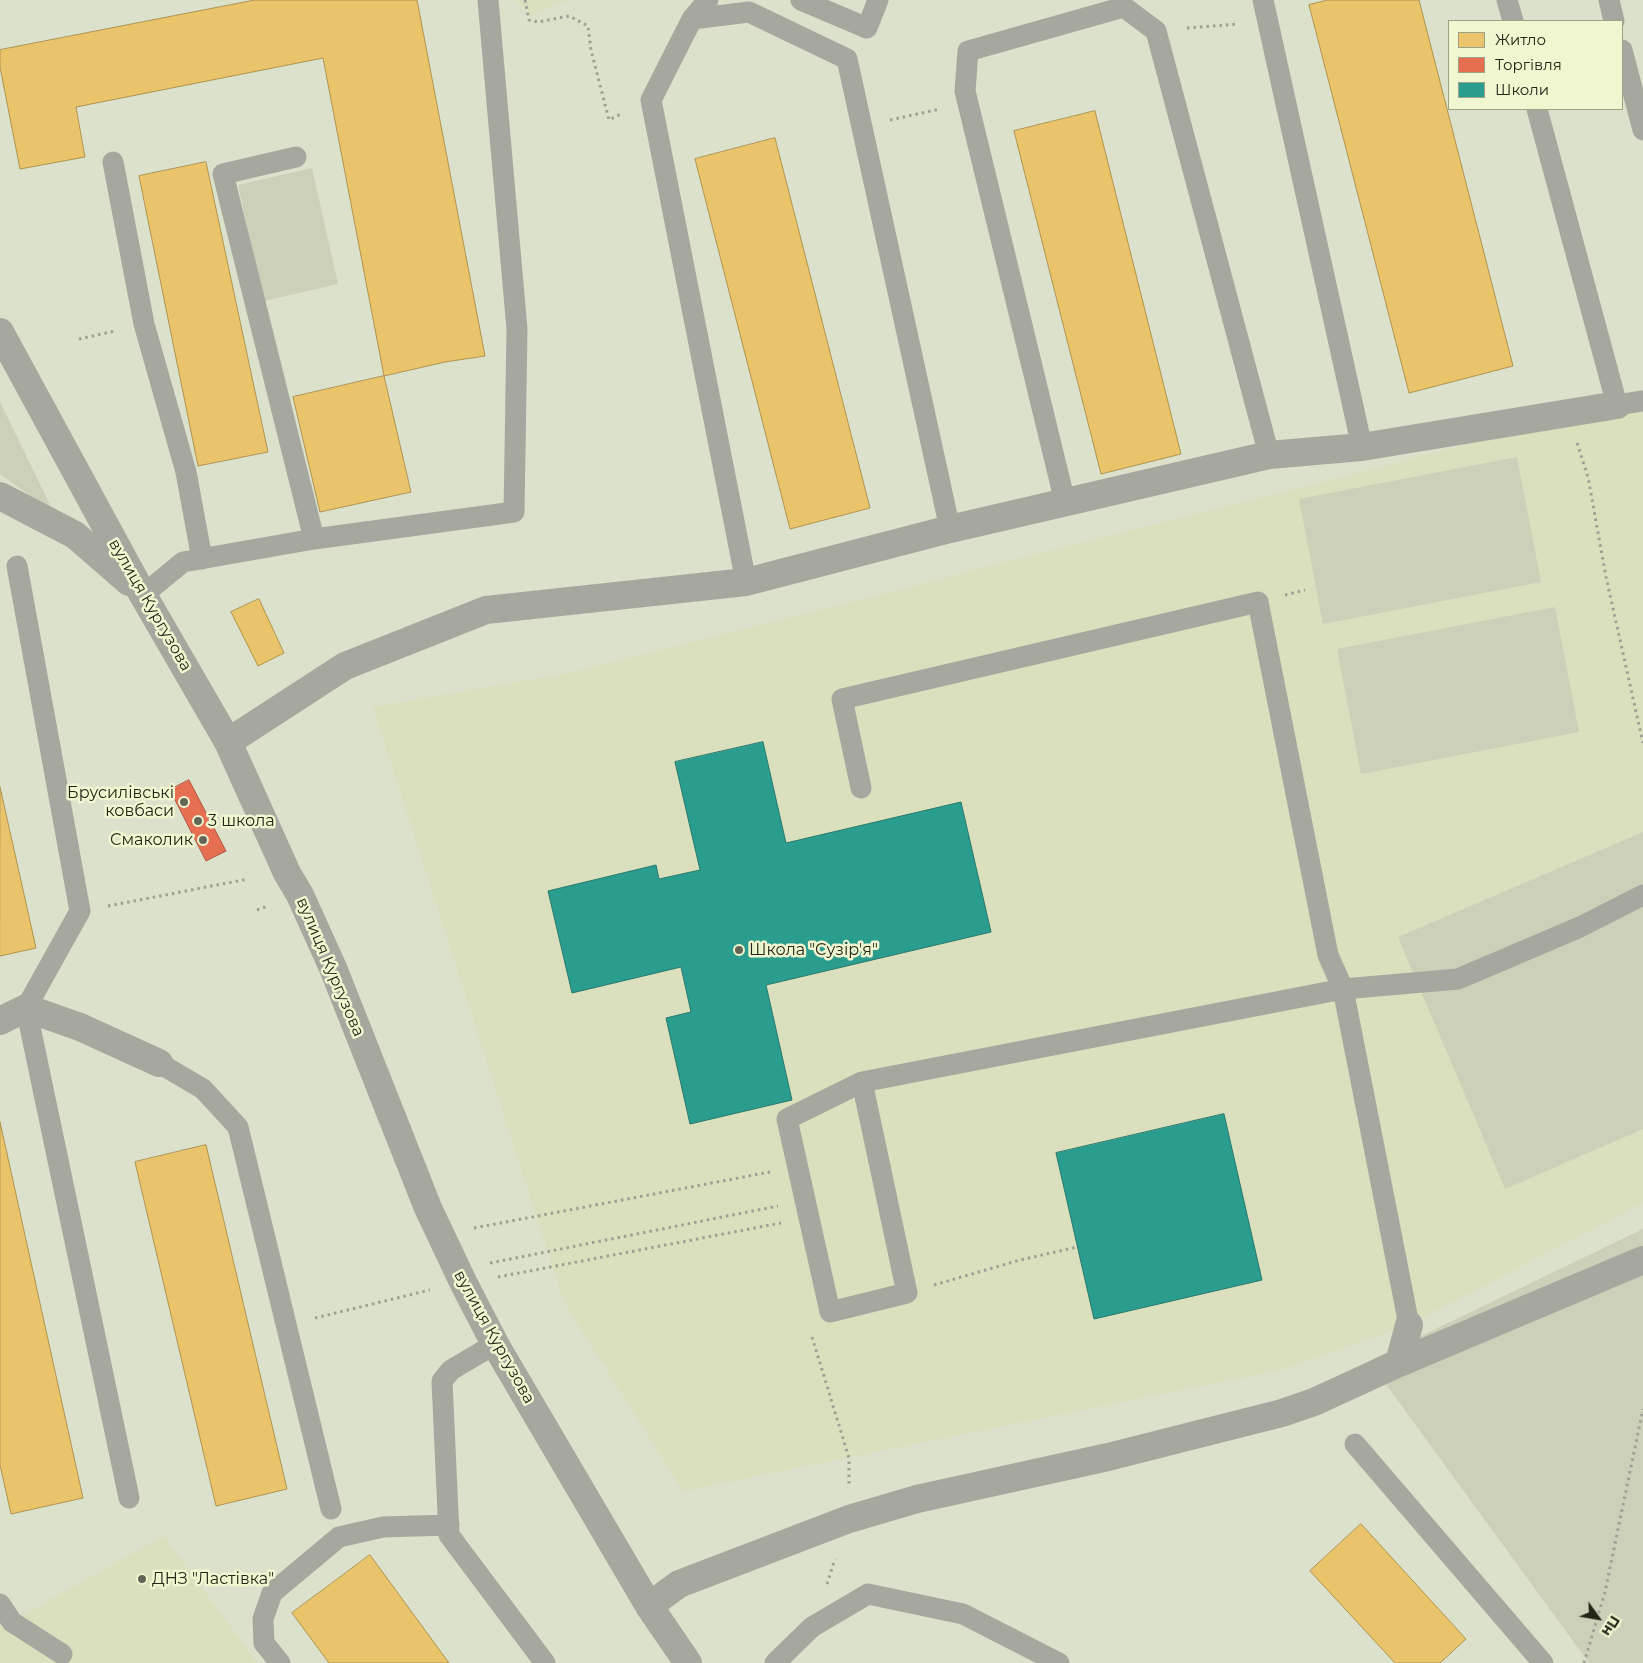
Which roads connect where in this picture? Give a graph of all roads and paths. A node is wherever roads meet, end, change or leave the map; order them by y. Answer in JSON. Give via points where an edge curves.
{"nodes":[{"id":1,"x":488,"y":0,"type":"edge"},
{"id":2,"x":526,"y":0,"type":"edge"},
{"id":3,"x":708,"y":0,"type":"edge"},
{"id":4,"x":801,"y":0,"type":"edge"},
{"id":5,"x":878,"y":0,"type":"edge"},
{"id":6,"x":1263,"y":0,"type":"edge"},
{"id":7,"x":1507,"y":0,"type":"edge"},
{"id":8,"x":1608,"y":0,"type":"edge"},
{"id":9,"x":692,"y":19,"type":"junction"},
{"id":10,"x":1513,"y":20,"type":"edge"},
{"id":11,"x":1614,"y":20,"type":"edge"},
{"id":12,"x":1268,"y":22,"type":"junction"},
{"id":13,"x":1156,"y":31,"type":"junction"},
{"id":14,"x":1623,"y":54,"type":"edge"},
{"id":15,"x":651,"y":100,"type":"junction"},
{"id":16,"x":968,"y":103,"type":"junction"},
{"id":17,"x":1537,"y":110,"type":"edge"},
{"id":18,"x":862,"y":126,"type":"junction"},
{"id":19,"x":1643,"y":130,"type":"edge"},
{"id":20,"x":296,"y":157,"type":"dead end"},
{"id":21,"x":113,"y":162,"type":"dead end"},
{"id":22,"x":144,"y":324,"type":"junction"},
{"id":23,"x":0,"y":332,"type":"edge"},
{"id":24,"x":79,"y":339,"type":"dead end"},
{"id":25,"x":1630,"y":403,"type":"edge"},
{"id":26,"x":1574,"y":434,"type":"dead end"},
{"id":27,"x":1362,"y":447,"type":"junction"},
{"id":28,"x":1269,"y":455,"type":"junction"},
{"id":29,"x":0,"y":496,"type":"edge"},
{"id":30,"x":1065,"y":502,"type":"junction"},
{"id":31,"x":950,"y":529,"type":"junction"},
{"id":32,"x":314,"y":540,"type":"junction"},
{"id":33,"x":202,"y":559,"type":"junction"},
{"id":34,"x":17,"y":566,"type":"dead end"},
{"id":35,"x":746,"y":582,"type":"junction"},
{"id":36,"x":143,"y":595,"type":"junction"},
{"id":37,"x":228,"y":742,"type":"junction"},
{"id":38,"x":1643,"y":743,"type":"edge"},
{"id":39,"x":861,"y":788,"type":"dead end"},
{"id":40,"x":248,"y":879,"type":"dead end"},
{"id":41,"x":1643,"y":895,"type":"edge"},
{"id":42,"x":80,"y":911,"type":"junction"},
{"id":43,"x":1343,"y":989,"type":"junction"},
{"id":44,"x":26,"y":1008,"type":"junction"},
{"id":45,"x":0,"y":1021,"type":"edge"},
{"id":46,"x":159,"y":1063,"type":"joint"},
{"id":47,"x":862,"y":1082,"type":"junction"},
{"id":48,"x":798,"y":1166,"type":"junction"},
{"id":49,"x":807,"y":1210,"type":"junction"},
{"id":50,"x":440,"y":1234,"type":"junction"},
{"id":51,"x":1077,"y":1247,"type":"dead end"},
{"id":52,"x":1643,"y":1260,"type":"edge"},
{"id":53,"x":490,"y":1263,"type":"dead end"},
{"id":54,"x":464,"y":1284,"type":"junction"},
{"id":55,"x":907,"y":1293,"type":"junction"},
{"id":56,"x":287,"y":1325,"type":"junction"},
{"id":57,"x":1409,"y":1325,"type":"joint"},
{"id":58,"x":812,"y":1336,"type":"dead end"},
{"id":59,"x":495,"y":1344,"type":"junction"},
{"id":60,"x":1399,"y":1363,"type":"junction"},
{"id":61,"x":1643,"y":1409,"type":"edge"},
{"id":62,"x":1355,"y":1444,"type":"dead end"},
{"id":63,"x":849,"y":1458,"type":"dead end"},
{"id":64,"x":129,"y":1498,"type":"dead end"},
{"id":65,"x":331,"y":1509,"type":"dead end"},
{"id":66,"x":849,"y":1520,"type":"junction"},
{"id":67,"x":449,"y":1525,"type":"junction"},
{"id":68,"x":0,"y":1604,"type":"edge"},
{"id":69,"x":649,"y":1606,"type":"junction"},
{"id":70,"x":812,"y":1627,"type":"junction"},
{"id":71,"x":62,"y":1654,"type":"dead end"},
{"id":72,"x":280,"y":1663,"type":"edge"},
{"id":73,"x":544,"y":1663,"type":"edge"},
{"id":74,"x":688,"y":1663,"type":"edge"},
{"id":75,"x":775,"y":1663,"type":"edge"},
{"id":76,"x":1059,"y":1663,"type":"edge"},
{"id":77,"x":1543,"y":1663,"type":"edge"},
{"id":78,"x":1584,"y":1663,"type":"edge"}],
"edges":[{"from":1,"to":32,"type":"lane","via":[[516,329],[514,512]]},
{"from":2,"to":15,"type":"path","via":[[529,20],[538,22],[569,16],[588,26],[609,120]]},
{"from":3,"to":9,"type":"lane"},
{"from":4,"to":5,"type":"lane","via":[[867,28]]},
{"from":6,"to":12,"type":"lane"},
{"from":7,"to":10,"type":"lane"},
{"from":8,"to":11,"type":"lane"},
{"from":9,"to":15,"type":"lane"},
{"from":9,"to":18,"type":"lane","via":[[749,12],[847,59]]},
{"from":12,"to":13,"type":"path"},
{"from":12,"to":27,"type":"lane"},
{"from":13,"to":16,"type":"lane","via":[[1124,8],[968,51],[965,91]]},
{"from":13,"to":28,"type":"lane"},
{"from":14,"to":19,"type":"lane"},
{"from":15,"to":35,"type":"lane"},
{"from":16,"to":18,"type":"path"},
{"from":16,"to":30,"type":"lane"},
{"from":17,"to":25,"type":"lane"},
{"from":18,"to":31,"type":"lane"},
{"from":20,"to":32,"type":"lane","via":[[223,174]]},
{"from":21,"to":22,"type":"lane"},
{"from":22,"to":24,"type":"path"},
{"from":22,"to":33,"type":"lane","via":[[186,472]]},
{"from":23,"to":36,"type":"street","name":"вулиця Кургузова"},
{"from":25,"to":27,"type":"street"},
{"from":26,"to":38,"type":"path","via":[[1588,477],[1606,577]]},
{"from":27,"to":28,"type":"street"},
{"from":28,"to":30,"type":"street"},
{"from":29,"to":36,"type":"street","via":[[75,535]]},
{"from":30,"to":31,"type":"street"},
{"from":31,"to":35,"type":"street"},
{"from":32,"to":33,"type":"lane"},
{"from":33,"to":36,"type":"lane","via":[[183,562]]},
{"from":34,"to":42,"type":"lane"},
{"from":35,"to":37,"type":"street","via":[[486,610],[344,666]]},
{"from":36,"to":37,"type":"street","name":"вулиця Кургузова"},
{"from":37,"to":50,"type":"street","name":"вулиця Кургузова","via":[[333,968]]},
{"from":39,"to":43,"type":"lane","via":[[842,699],[1258,602],[1328,955]]},
{"from":40,"to":42,"type":"path"},
{"from":41,"to":43,"type":"lane","via":[[1580,927],[1458,979]]},
{"from":42,"to":44,"type":"lane"},
{"from":43,"to":47,"type":"lane"},
{"from":43,"to":57,"type":"lane"},
{"from":44,"to":45,"type":"street"},
{"from":44,"to":46,"type":"street","via":[[80,1026]]},
{"from":44,"to":64,"type":"lane"},
{"from":46,"to":56,"type":"lane","via":[[204,1089],[238,1127]]},
{"from":47,"to":48,"type":"lane","via":[[787,1119]]},
{"from":47,"to":55,"type":"lane"},
{"from":48,"to":49,"type":"lane"},
{"from":48,"to":50,"type":"path"},
{"from":49,"to":53,"type":"path"},
{"from":49,"to":54,"type":"path","via":[[778,1224]]},
{"from":49,"to":55,"type":"lane","via":[[830,1312]]},
{"from":50,"to":54,"type":"street","name":"вулиця Кургузова"},
{"from":51,"to":55,"type":"path"},
{"from":52,"to":60,"type":"street"},
{"from":54,"to":56,"type":"path"},
{"from":54,"to":59,"type":"street","name":"вулиця Кургузова"},
{"from":56,"to":65,"type":"lane"},
{"from":57,"to":60,"type":"street"},
{"from":58,"to":63,"type":"path"},
{"from":59,"to":67,"type":"lane","via":[[451,1370],[442,1381]]},
{"from":59,"to":69,"type":"street","name":"вулиця Кургузова"},
{"from":60,"to":66,"type":"street","via":[[1282,1414],[1108,1457],[916,1499]]},
{"from":61,"to":78,"type":"path","via":[[1606,1592]]},
{"from":62,"to":77,"type":"lane"},
{"from":66,"to":69,"type":"street","via":[[679,1584]]},
{"from":66,"to":70,"type":"path"},
{"from":67,"to":72,"type":"lane","via":[[383,1527],[339,1537],[272,1593],[263,1619],[264,1642]]},
{"from":67,"to":73,"type":"lane","via":[[449,1535]]},
{"from":68,"to":71,"type":"lane","via":[[12,1622]]},
{"from":69,"to":74,"type":"street","name":"вулиця Кургузова"},
{"from":70,"to":75,"type":"lane"},
{"from":70,"to":76,"type":"lane","via":[[868,1594],[963,1614]]}]}
